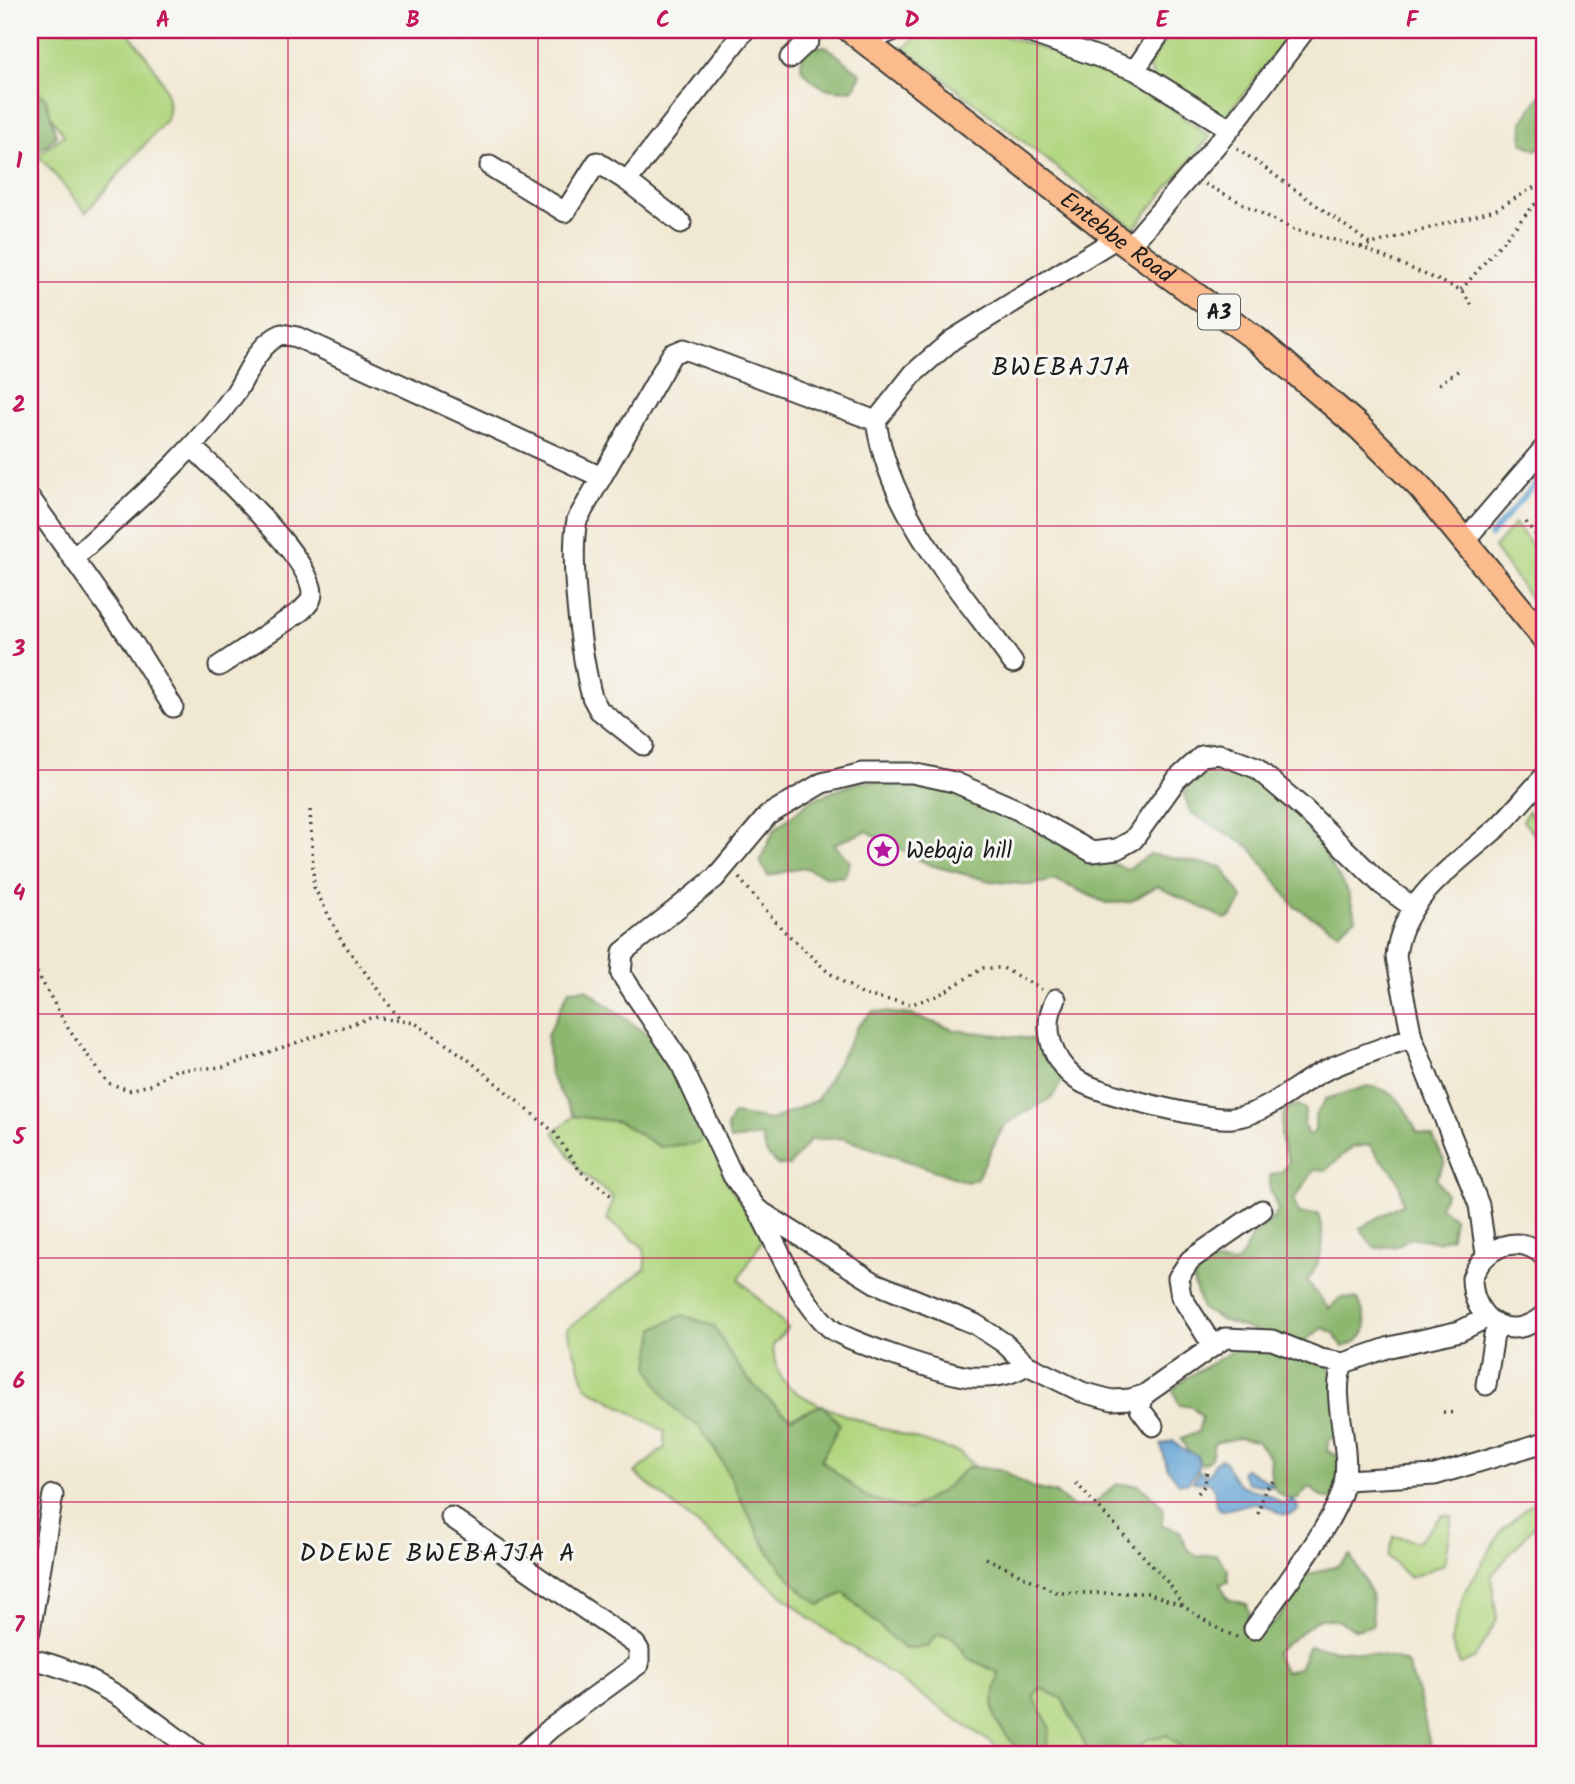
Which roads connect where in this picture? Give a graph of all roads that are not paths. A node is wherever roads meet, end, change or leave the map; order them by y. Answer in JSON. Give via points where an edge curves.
{"nodes":[{"id":1,"x":745,"y":30,"type":"edge"},
{"id":2,"x":895,"y":30,"type":"edge"},
{"id":3,"x":1022,"y":30,"type":"edge"},
{"id":4,"x":1161,"y":30,"type":"edge"},
{"id":5,"x":1305,"y":30,"type":"edge"},
{"id":6,"x":858,"y":35,"type":"edge"},
{"id":7,"x":809,"y":40,"type":"dead end"},
{"id":8,"x":790,"y":58,"type":"dead end"},
{"id":9,"x":1135,"y":70,"type":"junction"},
{"id":10,"x":1226,"y":133,"type":"junction"},
{"id":11,"x":490,"y":166,"type":"dead end"},
{"id":12,"x":627,"y":181,"type":"junction"},
{"id":13,"x":681,"y":223,"type":"dead end"},
{"id":14,"x":1123,"y":243,"type":"junction"},
{"id":15,"x":876,"y":421,"type":"junction"},
{"id":16,"x":1545,"y":447,"type":"edge"},
{"id":17,"x":193,"y":448,"type":"junction"},
{"id":18,"x":601,"y":477,"type":"junction"},
{"id":19,"x":30,"y":498,"type":"edge"},
{"id":20,"x":1465,"y":540,"type":"junction"},
{"id":21,"x":74,"y":558,"type":"junction"},
{"id":22,"x":1545,"y":639,"type":"edge"},
{"id":23,"x":1013,"y":663,"type":"dead end"},
{"id":24,"x":219,"y":666,"type":"dead end"},
{"id":25,"x":173,"y":707,"type":"dead end"},
{"id":26,"x":643,"y":745,"type":"dead end"},
{"id":27,"x":1545,"y":776,"type":"edge"},
{"id":28,"x":1414,"y":908,"type":"junction"},
{"id":29,"x":1056,"y":999,"type":"road end"},
{"id":30,"x":1412,"y":1037,"type":"junction"},
{"id":31,"x":757,"y":1209,"type":"junction"},
{"id":32,"x":1262,"y":1210,"type":"dead end"},
{"id":33,"x":1486,"y":1254,"type":"junction"},
{"id":34,"x":1545,"y":1257,"type":"edge"},
{"id":35,"x":1545,"y":1314,"type":"edge"},
{"id":36,"x":1501,"y":1324,"type":"junction"},
{"id":37,"x":1545,"y":1337,"type":"edge"},
{"id":38,"x":1213,"y":1346,"type":"junction"},
{"id":39,"x":1343,"y":1363,"type":"junction"},
{"id":40,"x":1027,"y":1365,"type":"junction"},
{"id":41,"x":1486,"y":1385,"type":"dead end"},
{"id":42,"x":1144,"y":1395,"type":"junction"},
{"id":43,"x":1153,"y":1426,"type":"dead end"},
{"id":44,"x":1545,"y":1442,"type":"edge"},
{"id":45,"x":1345,"y":1480,"type":"junction"},
{"id":46,"x":53,"y":1495,"type":"dead end"},
{"id":47,"x":451,"y":1517,"type":"dead end"},
{"id":48,"x":1254,"y":1629,"type":"road end"},
{"id":49,"x":30,"y":1630,"type":"edge"},
{"id":50,"x":30,"y":1659,"type":"edge"},
{"id":51,"x":198,"y":1754,"type":"edge"},
{"id":52,"x":522,"y":1754,"type":"edge"}],
"edges":[{"from":1,"to":12,"type":"street"},
{"from":2,"to":6,"type":"street"},
{"from":3,"to":9,"type":"street"},
{"from":4,"to":9,"type":"street"},
{"from":5,"to":10,"type":"street"},
{"from":6,"to":14,"type":"main road","name":"Entebbe Road","number":"A3"},
{"from":7,"to":8,"type":"street"},
{"from":9,"to":10,"type":"street"},
{"from":10,"to":14,"type":"street","via":[[1190,178]]},
{"from":11,"to":12,"type":"street","via":[[565,212],[597,162]]},
{"from":12,"to":13,"type":"street"},
{"from":14,"to":15,"type":"street","via":[[952,340],[914,373]]},
{"from":14,"to":20,"type":"main road","name":"Entebbe Road","number":"A3","via":[[1256,339],[1359,427]]},
{"from":15,"to":18,"type":"street","via":[[677,350],[663,366]]},
{"from":15,"to":23,"type":"street","via":[[891,484],[918,534]]},
{"from":16,"to":20,"type":"street"},
{"from":17,"to":18,"type":"street","via":[[263,346],[282,334]]},
{"from":17,"to":21,"type":"street"},
{"from":17,"to":24,"type":"street","via":[[271,525],[310,582],[312,594],[301,611]]},
{"from":18,"to":26,"type":"street","via":[[577,520],[573,537],[588,683],[599,710]]},
{"from":19,"to":21,"type":"street"},
{"from":20,"to":22,"type":"main road","name":"Entebbe Road","number":"A3"},
{"from":21,"to":25,"type":"street"},
{"from":27,"to":28,"type":"street","via":[[1499,826],[1435,881]]},
{"from":28,"to":30,"type":"street","via":[[1396,957]]},
{"from":28,"to":31,"type":"street","via":[[1381,884],[1256,768],[1219,754],[1202,756],[1177,779],[1133,840],[1117,849],[1092,852],[1018,810],[954,782],[912,773],[863,773],[822,783],[768,815],[715,878],[624,953],[621,974],[680,1060],[733,1176]]},
{"from":29,"to":30,"type":"street","via":[[1048,1013],[1049,1039],[1077,1080],[1177,1113],[1231,1118],[1262,1110],[1325,1070]]},
{"from":30,"to":33,"type":"street","via":[[1479,1205]]},
{"from":31,"to":40,"type":"street","via":[[875,1283],[975,1325]]},
{"from":31,"to":40,"type":"street","via":[[797,1289],[830,1329],[968,1377],[1009,1376]]},
{"from":32,"to":38,"type":"street","via":[[1190,1259],[1178,1278],[1181,1296]]},
{"from":33,"to":34,"type":"street","via":[[1513,1243],[1527,1245]]},
{"from":33,"to":36,"type":"street","via":[[1472,1278],[1472,1293]]},
{"from":35,"to":36,"type":"street","via":[[1531,1325]]},
{"from":36,"to":37,"type":"street"},
{"from":36,"to":39,"type":"street","via":[[1390,1347]]},
{"from":36,"to":41,"type":"street","via":[[1494,1335]]},
{"from":38,"to":39,"type":"street","via":[[1234,1337],[1272,1340]]},
{"from":38,"to":42,"type":"street"},
{"from":39,"to":45,"type":"street","via":[[1338,1374],[1347,1442]]},
{"from":40,"to":42,"type":"street","via":[[1082,1392],[1112,1400]]},
{"from":42,"to":43,"type":"street","via":[[1140,1409]]},
{"from":44,"to":45,"type":"street","via":[[1435,1475]]},
{"from":45,"to":48,"type":"street","via":[[1341,1500]]},
{"from":46,"to":49,"type":"street"},
{"from":47,"to":52,"type":"street","via":[[639,1650],[639,1664]]},
{"from":50,"to":51,"type":"street","via":[[75,1672],[106,1688]]}]}
